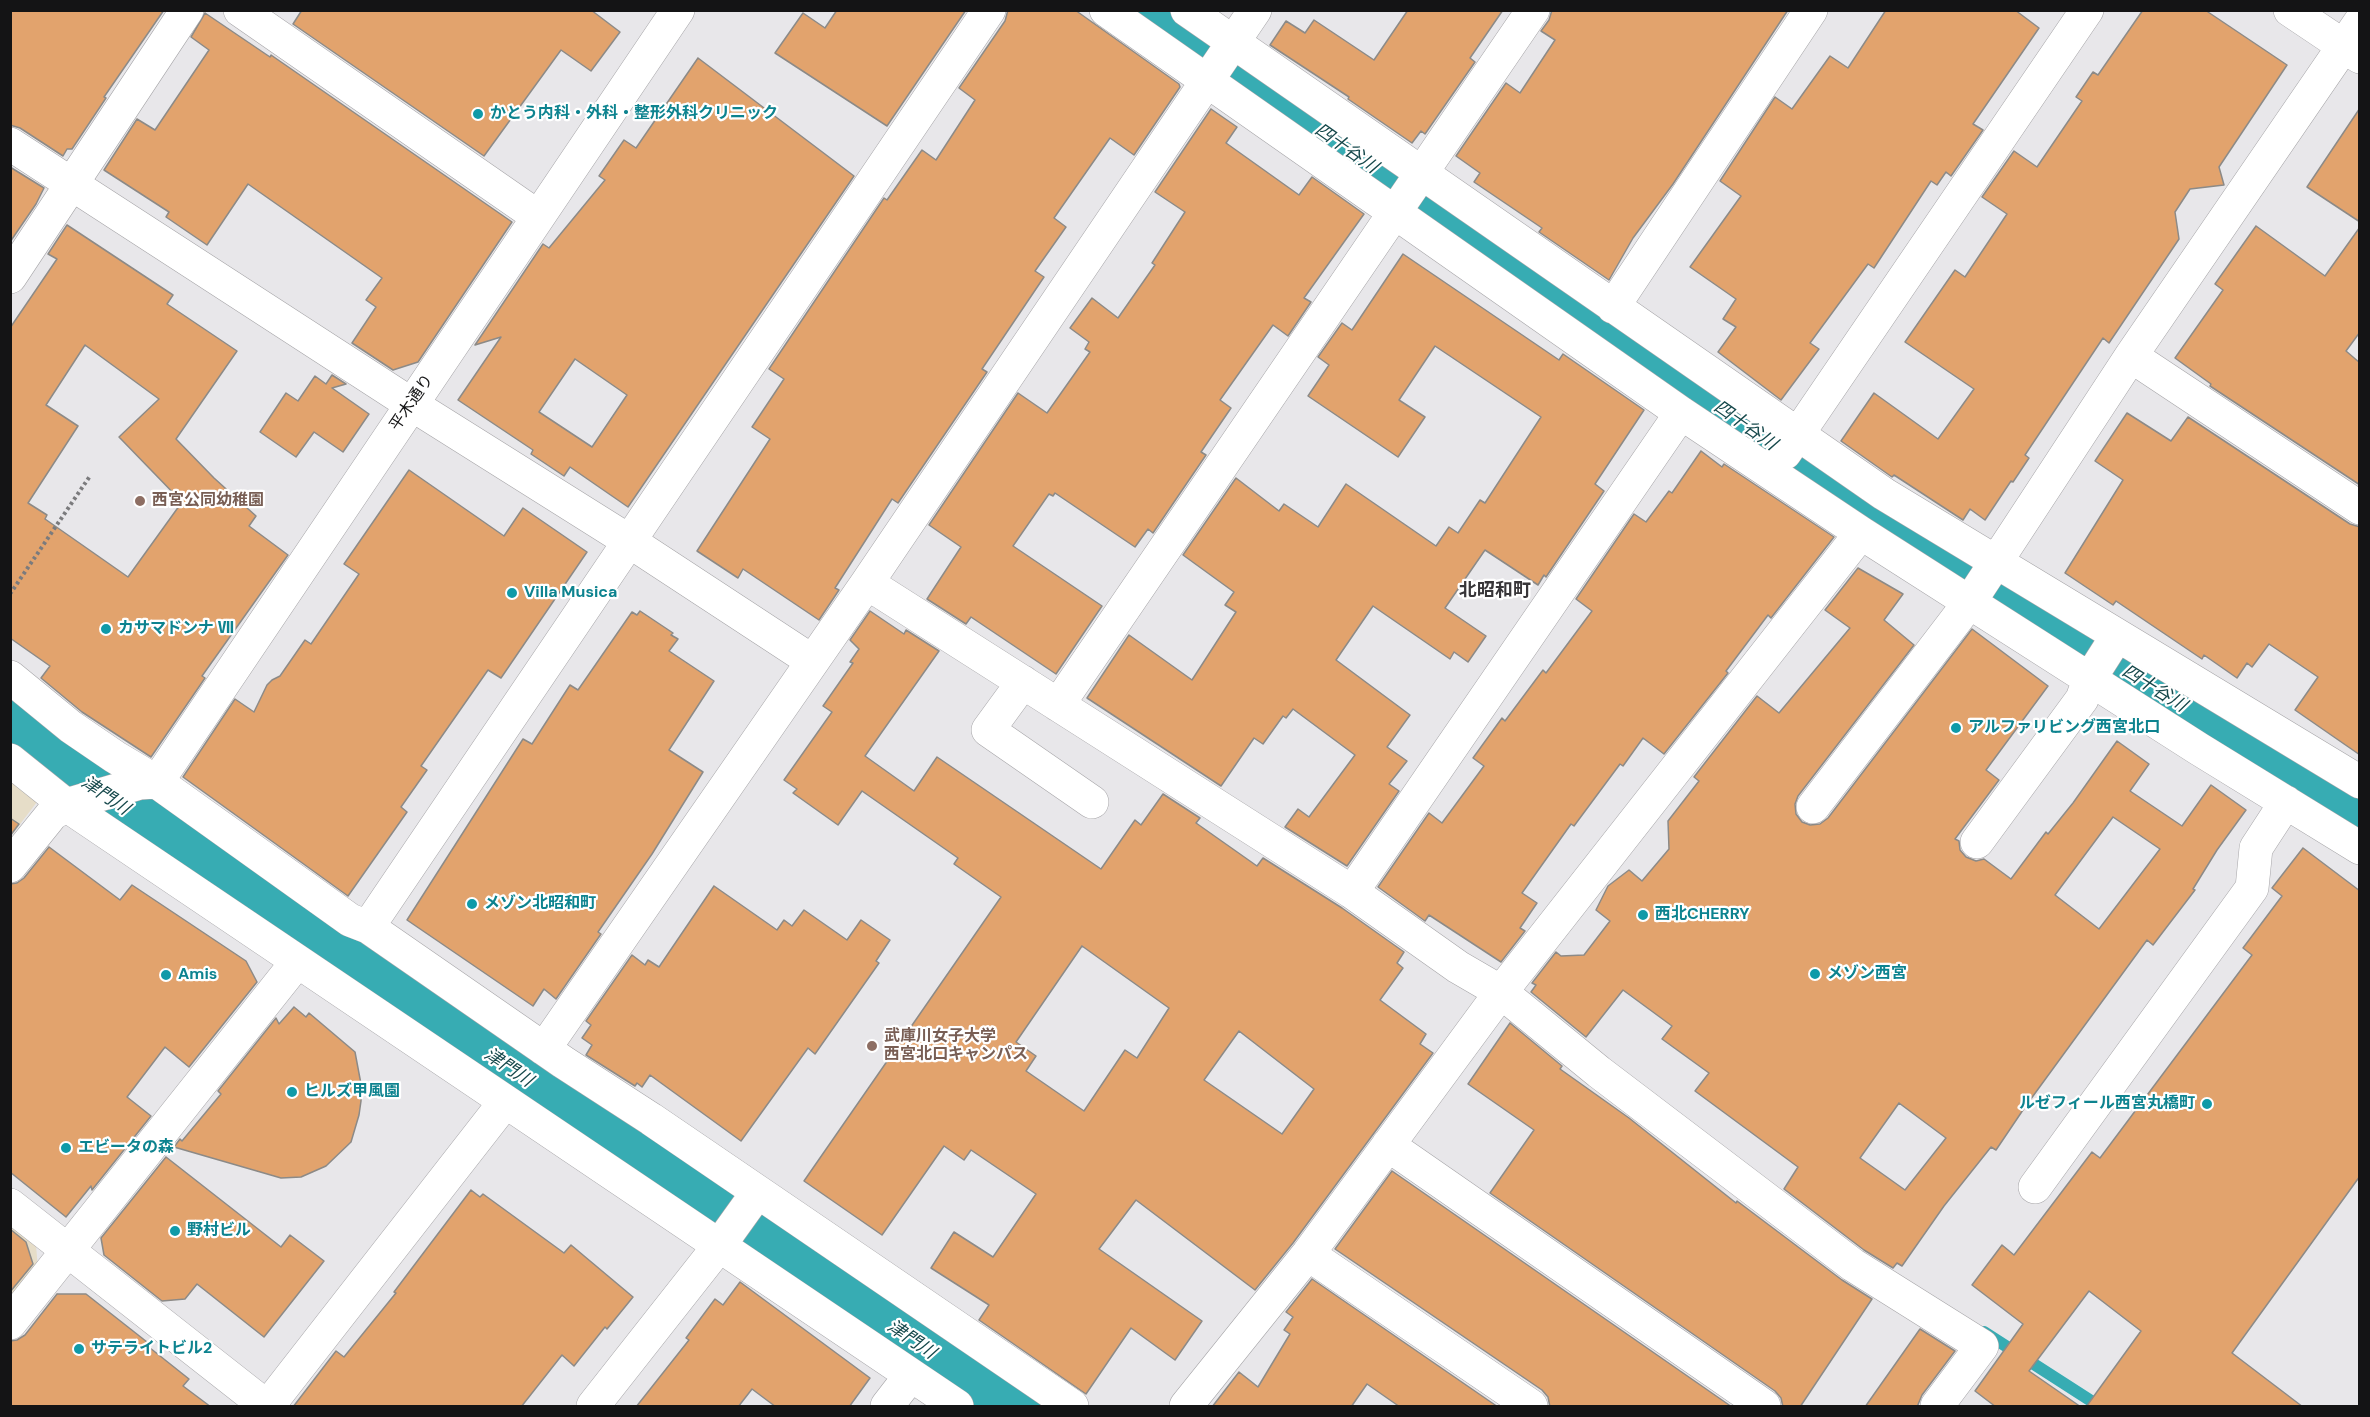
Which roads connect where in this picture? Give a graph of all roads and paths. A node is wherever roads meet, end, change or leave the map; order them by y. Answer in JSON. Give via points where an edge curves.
{"nodes":[{"id":1,"x":187,"y":10,"type":"edge"},
{"id":2,"x":240,"y":10,"type":"edge"},
{"id":3,"x":678,"y":10,"type":"edge"},
{"id":4,"x":988,"y":10,"type":"edge"},
{"id":5,"x":1106,"y":10,"type":"edge"},
{"id":6,"x":1187,"y":10,"type":"edge"},
{"id":7,"x":1254,"y":10,"type":"edge"},
{"id":8,"x":1533,"y":10,"type":"edge"},
{"id":9,"x":1811,"y":10,"type":"edge"},
{"id":10,"x":2087,"y":10,"type":"edge"},
{"id":11,"x":2290,"y":10,"type":"edge"},
{"id":12,"x":2354,"y":42,"type":"edge"},
{"id":13,"x":1219,"y":62,"type":"junction"},
{"id":14,"x":10,"y":144,"type":"edge"},
{"id":15,"x":71,"y":183,"type":"junction"},
{"id":16,"x":1407,"y":194,"type":"junction"},
{"id":17,"x":537,"y":216,"type":"junction"},
{"id":18,"x":10,"y":277,"type":"edge"},
{"id":19,"x":1613,"y":307,"type":"junction"},
{"id":20,"x":2131,"y":356,"type":"junction"},
{"id":21,"x":411,"y":404,"type":"junction"},
{"id":22,"x":1681,"y":413,"type":"junction"},
{"id":23,"x":1798,"y":434,"type":"junction"},
{"id":24,"x":1771,"y":473,"type":"junction"},
{"id":25,"x":90,"y":476,"type":"dead end"},
{"id":26,"x":2360,"y":508,"type":"edge"},
{"id":27,"x":1861,"y":533,"type":"junction"},
{"id":28,"x":629,"y":541,"type":"junction"},
{"id":29,"x":1983,"y":582,"type":"junction"},
{"id":30,"x":867,"y":583,"type":"junction"},
{"id":31,"x":10,"y":594,"type":"edge"},
{"id":32,"x":2103,"y":658,"type":"junction"},
{"id":33,"x":812,"y":661,"type":"junction"},
{"id":34,"x":10,"y":677,"type":"edge"},
{"id":35,"x":1023,"y":682,"type":"junction"},
{"id":36,"x":1058,"y":705,"type":"junction"},
{"id":37,"x":10,"y":760,"type":"edge"},
{"id":38,"x":2360,"y":782,"type":"edge"},
{"id":39,"x":149,"y":783,"type":"junction"},
{"id":40,"x":1092,"y":802,"type":"dead end"},
{"id":41,"x":2286,"y":802,"type":"junction"},
{"id":42,"x":74,"y":803,"type":"junction"},
{"id":43,"x":1813,"y":807,"type":"dead end"},
{"id":44,"x":1977,"y":842,"type":"dead end"},
{"id":45,"x":2360,"y":848,"type":"edge"},
{"id":46,"x":10,"y":866,"type":"edge"},
{"id":47,"x":1352,"y":892,"type":"junction"},
{"id":48,"x":368,"y":927,"type":"junction"},
{"id":49,"x":297,"y":962,"type":"junction"},
{"id":50,"x":1501,"y":992,"type":"junction"},
{"id":51,"x":553,"y":1055,"type":"junction"},
{"id":52,"x":505,"y":1102,"type":"junction"},
{"id":53,"x":1388,"y":1145,"type":"junction"},
{"id":54,"x":2035,"y":1187,"type":"dead end"},
{"id":55,"x":753,"y":1197,"type":"junction"},
{"id":56,"x":10,"y":1205,"type":"edge"},
{"id":57,"x":722,"y":1242,"type":"junction"},
{"id":58,"x":68,"y":1251,"type":"junction"},
{"id":59,"x":1308,"y":1254,"type":"junction"},
{"id":60,"x":10,"y":1323,"type":"edge"},
{"id":61,"x":911,"y":1375,"type":"junction"},
{"id":62,"x":267,"y":1407,"type":"edge"},
{"id":63,"x":593,"y":1407,"type":"edge"},
{"id":64,"x":886,"y":1407,"type":"edge"},
{"id":65,"x":957,"y":1407,"type":"edge"},
{"id":66,"x":1072,"y":1407,"type":"edge"},
{"id":67,"x":1186,"y":1407,"type":"edge"},
{"id":68,"x":1531,"y":1407,"type":"edge"},
{"id":69,"x":1764,"y":1407,"type":"edge"},
{"id":70,"x":1937,"y":1407,"type":"edge"}],
"edges":[{"from":1,"to":15,"type":"street"},
{"from":2,"to":17,"type":"street"},
{"from":3,"to":17,"type":"street","name":"平木通り"},
{"from":4,"to":28,"type":"street"},
{"from":5,"to":13,"type":"street"},
{"from":6,"to":13,"type":"street"},
{"from":7,"to":13,"type":"street"},
{"from":8,"to":16,"type":"street"},
{"from":9,"to":19,"type":"street"},
{"from":10,"to":23,"type":"street"},
{"from":11,"to":12,"type":"street"},
{"from":12,"to":20,"type":"street"},
{"from":13,"to":16,"type":"street"},
{"from":13,"to":16,"type":"street"},
{"from":13,"to":30,"type":"street"},
{"from":14,"to":15,"type":"street"},
{"from":15,"to":18,"type":"street"},
{"from":15,"to":21,"type":"street"},
{"from":16,"to":19,"type":"street"},
{"from":16,"to":22,"type":"street"},
{"from":16,"to":36,"type":"street"},
{"from":17,"to":21,"type":"street","name":"平木通り"},
{"from":19,"to":23,"type":"street"},
{"from":20,"to":26,"type":"street"},
{"from":20,"to":29,"type":"street"},
{"from":21,"to":28,"type":"street"},
{"from":21,"to":39,"type":"street","name":"平木通り"},
{"from":22,"to":24,"type":"street"},
{"from":22,"to":47,"type":"street"},
{"from":23,"to":24,"type":"street"},
{"from":23,"to":29,"type":"street","via":[[1884,494]]},
{"from":24,"to":27,"type":"street"},
{"from":25,"to":31,"type":"path"},
{"from":27,"to":29,"type":"street"},
{"from":27,"to":50,"type":"street"},
{"from":28,"to":33,"type":"street"},
{"from":28,"to":48,"type":"street"},
{"from":29,"to":32,"type":"street"},
{"from":29,"to":32,"type":"street"},
{"from":29,"to":43,"type":"street"},
{"from":30,"to":33,"type":"street"},
{"from":30,"to":35,"type":"street"},
{"from":32,"to":38,"type":"street"},
{"from":32,"to":41,"type":"street"},
{"from":32,"to":44,"type":"street","via":[[2082,699]]},
{"from":33,"to":51,"type":"street"},
{"from":34,"to":39,"type":"street"},
{"from":35,"to":36,"type":"street"},
{"from":35,"to":40,"type":"street","via":[[988,730]]},
{"from":36,"to":47,"type":"street"},
{"from":37,"to":42,"type":"street"},
{"from":39,"to":42,"type":"street"},
{"from":39,"to":48,"type":"street","via":[[350,920]]},
{"from":41,"to":45,"type":"street"},
{"from":41,"to":54,"type":"street","via":[[2256,848],[2252,888]]},
{"from":42,"to":46,"type":"street","via":[[52,814]]},
{"from":42,"to":49,"type":"street"},
{"from":47,"to":50,"type":"street","via":[[1458,967]]},
{"from":48,"to":51,"type":"street"},
{"from":49,"to":52,"type":"street"},
{"from":49,"to":58,"type":"street"},
{"from":50,"to":53,"type":"street"},
{"from":50,"to":70,"type":"street","via":[[1599,1072],[1853,1265],[1982,1346]]},
{"from":51,"to":55,"type":"street","via":[[651,1119]]},
{"from":52,"to":57,"type":"street"},
{"from":52,"to":62,"type":"street"},
{"from":53,"to":59,"type":"street"},
{"from":53,"to":69,"type":"street"},
{"from":55,"to":57,"type":"street"},
{"from":55,"to":66,"type":"street","via":[[888,1281]]},
{"from":56,"to":58,"type":"street"},
{"from":57,"to":61,"type":"street"},
{"from":57,"to":63,"type":"street"},
{"from":58,"to":60,"type":"street"},
{"from":58,"to":62,"type":"street"},
{"from":59,"to":67,"type":"street"},
{"from":59,"to":68,"type":"street"},
{"from":61,"to":64,"type":"street"},
{"from":61,"to":65,"type":"street"}]}
